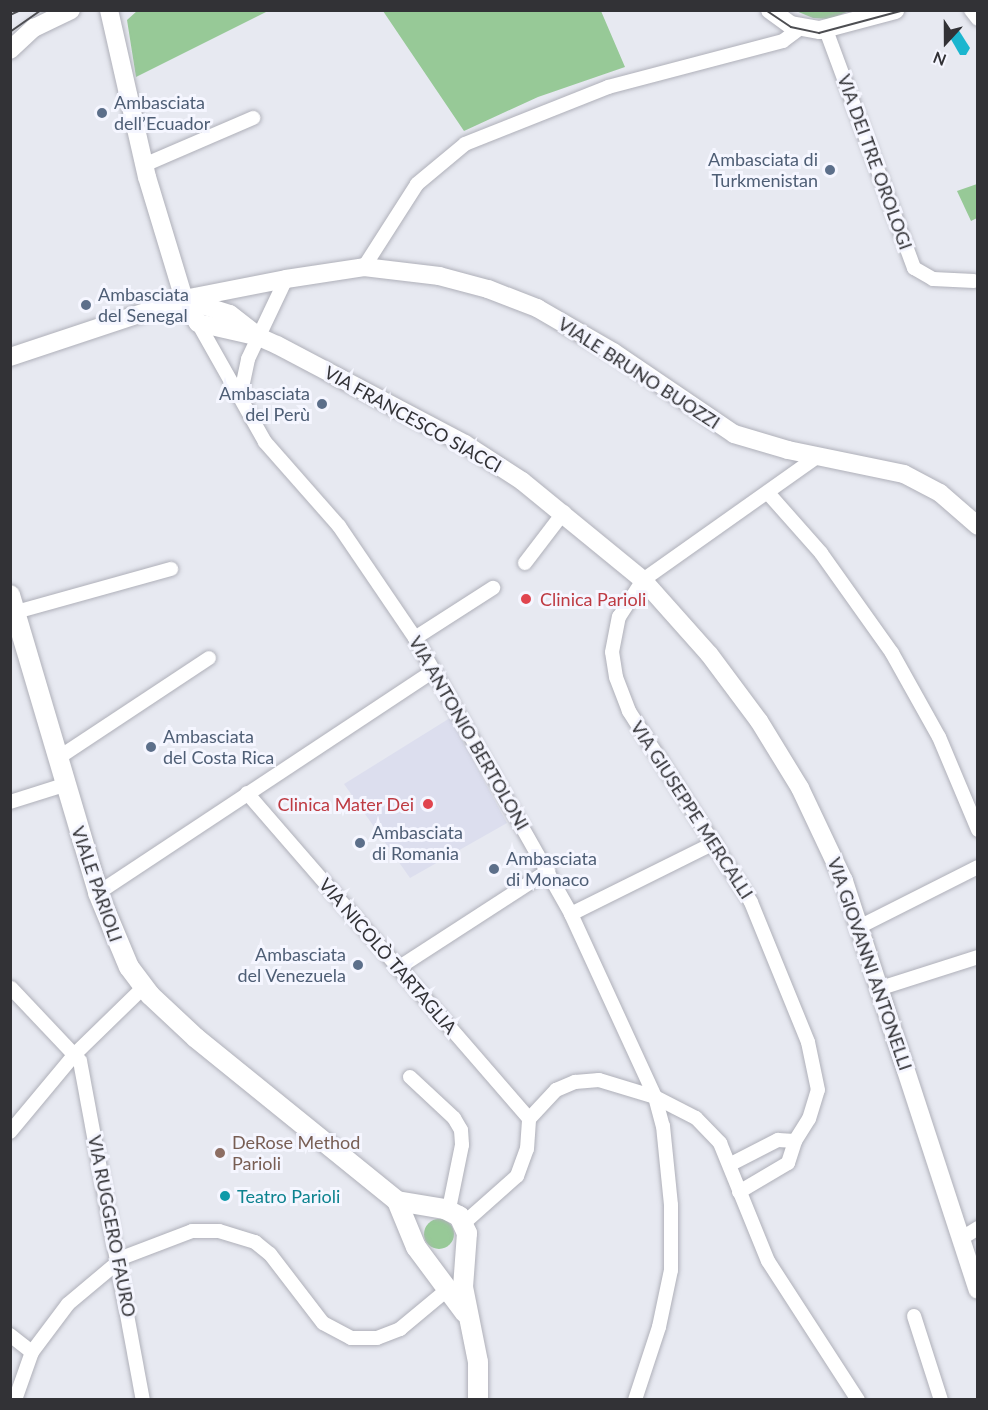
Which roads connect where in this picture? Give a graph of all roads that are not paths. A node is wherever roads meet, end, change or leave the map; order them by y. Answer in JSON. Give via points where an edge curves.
{"nodes":[{"id":1,"x":71,"y":10,"type":"edge"},
{"id":2,"x":109,"y":10,"type":"edge"},
{"id":3,"x":770,"y":10,"type":"edge"},
{"id":4,"x":895,"y":10,"type":"edge"},
{"id":5,"x":971,"y":10,"type":"edge"},
{"id":6,"x":978,"y":19,"type":"edge"},
{"id":7,"x":800,"y":28,"type":"junction"},
{"id":8,"x":826,"y":30,"type":"junction"},
{"id":9,"x":10,"y":50,"type":"edge"},
{"id":10,"x":253,"y":118,"type":"dead end"},
{"id":11,"x":144,"y":165,"type":"junction"},
{"id":12,"x":363,"y":267,"type":"junction"},
{"id":13,"x":286,"y":279,"type":"junction"},
{"id":14,"x":974,"y":281,"type":"dead end"},
{"id":15,"x":184,"y":299,"type":"junction"},
{"id":16,"x":198,"y":323,"type":"junction"},
{"id":17,"x":260,"y":336,"type":"junction"},
{"id":18,"x":10,"y":357,"type":"edge"},
{"id":19,"x":240,"y":397,"type":"junction"},
{"id":20,"x":818,"y":456,"type":"junction"},
{"id":21,"x":768,"y":493,"type":"junction"},
{"id":22,"x":564,"y":512,"type":"junction"},
{"id":23,"x":978,"y":526,"type":"edge"},
{"id":24,"x":525,"y":563,"type":"dead end"},
{"id":25,"x":171,"y":569,"type":"dead end"},
{"id":26,"x":643,"y":580,"type":"junction"},
{"id":27,"x":493,"y":588,"type":"dead end"},
{"id":28,"x":13,"y":604,"type":"edge"},
{"id":29,"x":415,"y":638,"type":"junction"},
{"id":30,"x":209,"y":658,"type":"dead end"},
{"id":31,"x":434,"y":671,"type":"junction"},
{"id":32,"x":58,"y":758,"type":"junction"},
{"id":33,"x":64,"y":785,"type":"junction"},
{"id":34,"x":247,"y":793,"type":"junction"},
{"id":35,"x":10,"y":802,"type":"edge"},
{"id":36,"x":978,"y":830,"type":"edge"},
{"id":37,"x":714,"y":843,"type":"junction"},
{"id":38,"x":978,"y":867,"type":"edge"},
{"id":39,"x":548,"y":871,"type":"junction"},
{"id":40,"x":98,"y":893,"type":"junction"},
{"id":41,"x":571,"y":914,"type":"junction"},
{"id":42,"x":861,"y":926,"type":"junction"},
{"id":43,"x":978,"y":957,"type":"edge"},
{"id":44,"x":398,"y":968,"type":"junction"},
{"id":45,"x":144,"y":987,"type":"junction"},
{"id":46,"x":11,"y":988,"type":"edge"},
{"id":47,"x":881,"y":988,"type":"junction"},
{"id":48,"x":75,"y":1054,"type":"junction"},
{"id":49,"x":410,"y":1077,"type":"dead end"},
{"id":50,"x":655,"y":1097,"type":"junction"},
{"id":51,"x":529,"y":1119,"type":"junction"},
{"id":52,"x":10,"y":1132,"type":"edge"},
{"id":53,"x":795,"y":1141,"type":"junction"},
{"id":54,"x":731,"y":1164,"type":"junction"},
{"id":55,"x":739,"y":1192,"type":"junction"},
{"id":56,"x":397,"y":1201,"type":"junction"},
{"id":57,"x":441,"y":1209,"type":"junction"},
{"id":58,"x":464,"y":1223,"type":"junction"},
{"id":59,"x":978,"y":1228,"type":"edge"},
{"id":60,"x":962,"y":1238,"type":"junction"},
{"id":61,"x":465,"y":1247,"type":"junction"},
{"id":62,"x":420,"y":1250,"type":"junction"},
{"id":63,"x":119,"y":1260,"type":"junction"},
{"id":64,"x":448,"y":1289,"type":"junction"},
{"id":65,"x":978,"y":1290,"type":"edge"},
{"id":66,"x":466,"y":1314,"type":"junction"},
{"id":67,"x":914,"y":1316,"type":"dead end"},
{"id":68,"x":10,"y":1335,"type":"edge"},
{"id":69,"x":32,"y":1352,"type":"junction"},
{"id":70,"x":15,"y":1400,"type":"edge"},
{"id":71,"x":143,"y":1400,"type":"edge"},
{"id":72,"x":478,"y":1400,"type":"edge"},
{"id":73,"x":635,"y":1400,"type":"edge"},
{"id":74,"x":858,"y":1400,"type":"edge"},
{"id":75,"x":941,"y":1400,"type":"edge"}],
"edges":[{"from":1,"to":9,"type":"street","via":[[34,28]]},
{"from":2,"to":11,"type":"street"},
{"from":3,"to":7,"type":"street"},
{"from":4,"to":8,"type":"street"},
{"from":5,"to":6,"type":"street"},
{"from":7,"to":8,"type":"street"},
{"from":7,"to":12,"type":"street","via":[[783,40],[608,87],[465,144],[417,184]]},
{"from":8,"to":14,"type":"street","name":"VIA DEI TRE OROLOGI","via":[[914,268],[933,279]]},
{"from":10,"to":11,"type":"street"},
{"from":11,"to":15,"type":"street"},
{"from":12,"to":13,"type":"street","name":"VIALE BRUNO BUOZZI"},
{"from":12,"to":20,"type":"street","name":"VIALE BRUNO BUOZZI","via":[[439,276],[521,301],[596,341],[727,430],[759,443]]},
{"from":13,"to":15,"type":"street","name":"VIALE BRUNO BUOZZI"},
{"from":13,"to":17,"type":"street"},
{"from":15,"to":16,"type":"street"},
{"from":15,"to":17,"type":"street","via":[[239,319]]},
{"from":15,"to":18,"type":"street","name":"VIALE BRUNO BUOZZI"},
{"from":16,"to":17,"type":"street"},
{"from":16,"to":19,"type":"street","name":"VIA ANTONIO BERTOLONI"},
{"from":17,"to":19,"type":"street","via":[[249,359]]},
{"from":17,"to":22,"type":"street","name":"VIA FRANCESCO SIACCI","via":[[465,444]]},
{"from":19,"to":29,"type":"street","name":"VIA ANTONIO BERTOLONI","via":[[273,453],[339,526]]},
{"from":20,"to":21,"type":"street"},
{"from":20,"to":23,"type":"street","name":"VIALE BRUNO BUOZZI","via":[[879,466],[915,478],[945,497]]},
{"from":21,"to":26,"type":"street"},
{"from":21,"to":36,"type":"street","via":[[872,620],[939,737]]},
{"from":22,"to":24,"type":"street"},
{"from":22,"to":26,"type":"street","name":"VIA FRANCESCO SIACCI"},
{"from":25,"to":28,"type":"street"},
{"from":26,"to":37,"type":"street","name":"VIA GIUSEPPE MERCALLI","via":[[626,604],[614,632],[616,677],[629,711]]},
{"from":26,"to":42,"type":"street","name":"VIA GIOVANNI ANTONELLI","via":[[709,654],[759,721],[825,838]]},
{"from":27,"to":29,"type":"street"},
{"from":28,"to":32,"type":"main road","name":"VIALE PARIOLI"},
{"from":29,"to":31,"type":"street","name":"VIA ANTONIO BERTOLONI"},
{"from":30,"to":32,"type":"street"},
{"from":31,"to":34,"type":"street"},
{"from":31,"to":39,"type":"street","name":"VIA ANTONIO BERTOLONI"},
{"from":32,"to":33,"type":"main road","name":"VIALE PARIOLI"},
{"from":33,"to":35,"type":"street"},
{"from":33,"to":40,"type":"main road","name":"VIALE PARIOLI"},
{"from":34,"to":40,"type":"street"},
{"from":34,"to":44,"type":"street","name":"VIA NICOLÒ TARTAGLIA"},
{"from":37,"to":41,"type":"street"},
{"from":37,"to":53,"type":"street","name":"VIA GIUSEPPE MERCALLI","via":[[752,902],[816,1066],[816,1104]]},
{"from":38,"to":42,"type":"street"},
{"from":39,"to":41,"type":"street","name":"VIA ANTONIO BERTOLONI"},
{"from":39,"to":44,"type":"street"},
{"from":40,"to":45,"type":"main road","name":"VIALE PARIOLI","via":[[119,949]]},
{"from":41,"to":50,"type":"street","name":"VIA ANTONIO BERTOLONI"},
{"from":42,"to":47,"type":"street","name":"VIA GIOVANNI ANTONELLI"},
{"from":43,"to":47,"type":"street"},
{"from":44,"to":51,"type":"street","name":"VIA NICOLÒ TARTAGLIA"},
{"from":45,"to":48,"type":"street"},
{"from":45,"to":56,"type":"main road","name":"VIALE PARIOLI","via":[[195,1038]]},
{"from":46,"to":48,"type":"street"},
{"from":47,"to":60,"type":"street","name":"VIA GIOVANNI ANTONELLI"},
{"from":48,"to":52,"type":"street"},
{"from":48,"to":63,"type":"street","name":"VIA RUGGERO FAURO","via":[[83,1073]]},
{"from":49,"to":57,"type":"street","via":[[454,1118],[461,1130],[462,1144]]},
{"from":50,"to":51,"type":"street","via":[[609,1082],[575,1082],[550,1095]]},
{"from":50,"to":54,"type":"street","via":[[702,1123],[720,1143]]},
{"from":50,"to":73,"type":"street","name":"VIA ANTONIO BERTOLONI","via":[[663,1126],[671,1205],[671,1270],[659,1327]]},
{"from":51,"to":58,"type":"street","via":[[527,1149],[517,1176]]},
{"from":53,"to":54,"type":"street","via":[[778,1140]]},
{"from":53,"to":55,"type":"street","name":"VIA GIUSEPPE MERCALLI","via":[[793,1155],[784,1167]]},
{"from":54,"to":55,"type":"street"},
{"from":55,"to":74,"type":"street","via":[[768,1261]]},
{"from":56,"to":57,"type":"main road"},
{"from":56,"to":62,"type":"main road"},
{"from":57,"to":58,"type":"main road"},
{"from":57,"to":62,"type":"main road","via":[[417,1228]]},
{"from":58,"to":61,"type":"main road"},
{"from":59,"to":60,"type":"street"},
{"from":60,"to":65,"type":"street","name":"VIA GIOVANNI ANTONELLI"},
{"from":61,"to":62,"type":"main road","via":[[446,1261]]},
{"from":61,"to":66,"type":"main road","via":[[462,1276]]},
{"from":62,"to":64,"type":"main road"},
{"from":63,"to":64,"type":"street","via":[[192,1232],[214,1230],[246,1238],[270,1254],[323,1323],[342,1335],[359,1339],[377,1338],[400,1329]]},
{"from":63,"to":69,"type":"street","via":[[61,1311]]},
{"from":63,"to":71,"type":"street","name":"VIA RUGGERO FAURO"},
{"from":64,"to":66,"type":"main road"},
{"from":66,"to":72,"type":"main road","via":[[478,1362]]},
{"from":67,"to":75,"type":"street"},
{"from":68,"to":69,"type":"street"},
{"from":69,"to":70,"type":"street"}]}
